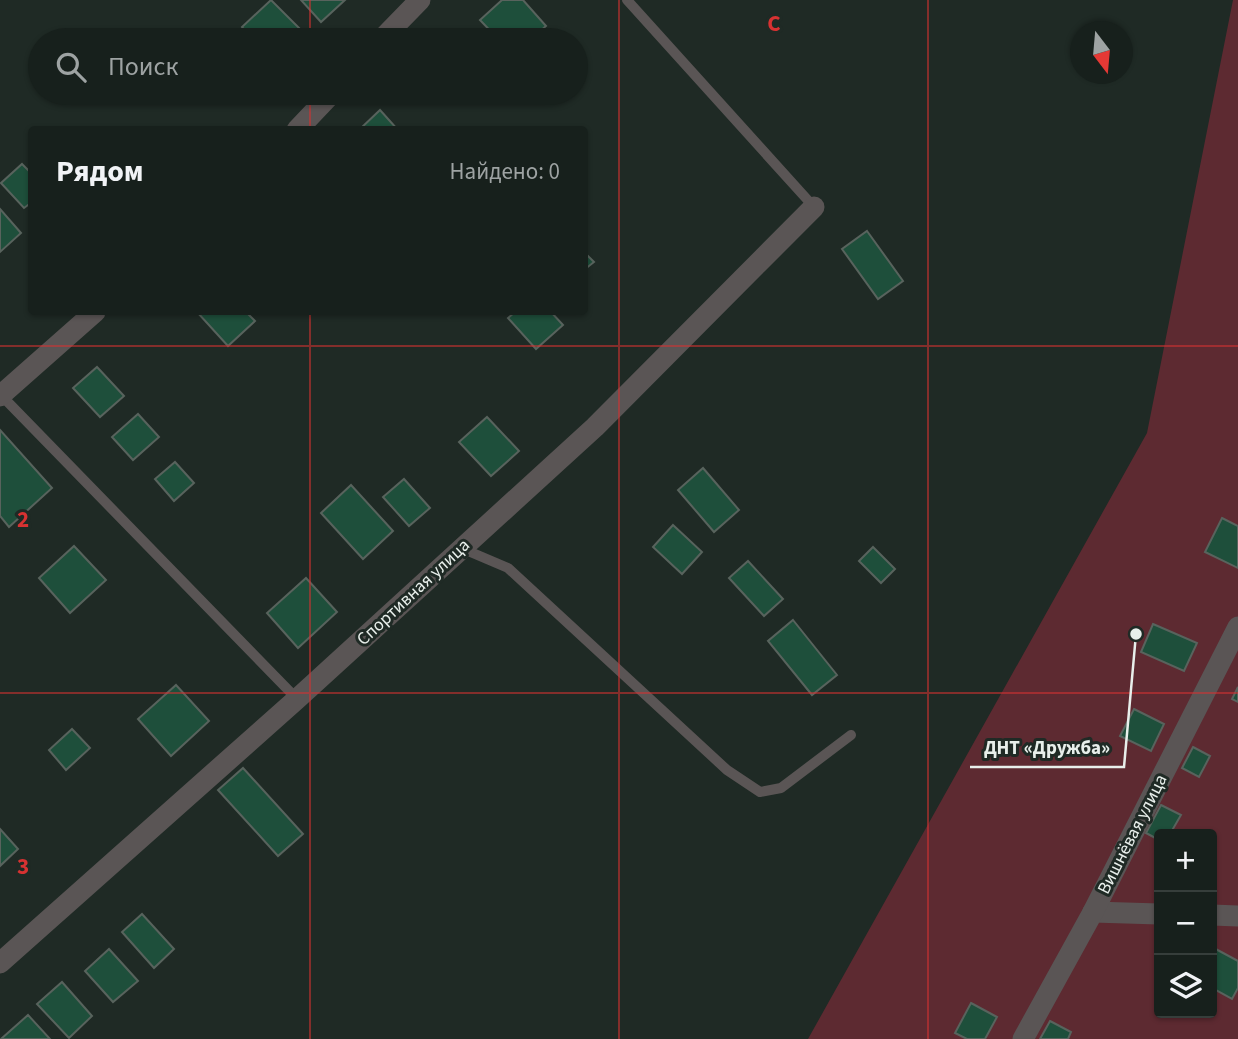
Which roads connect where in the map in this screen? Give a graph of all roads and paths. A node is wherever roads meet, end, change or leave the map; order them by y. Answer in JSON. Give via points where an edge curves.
{"nodes":[{"id":1,"x":420,"y":0,"type":"edge"},
{"id":2,"x":627,"y":0,"type":"edge"},
{"id":3,"x":393,"y":28,"type":"edge"},
{"id":4,"x":320,"y":105,"type":"edge"},
{"id":5,"x":301,"y":126,"type":"edge"},
{"id":6,"x":814,"y":207,"type":"joint"},
{"id":7,"x":92,"y":315,"type":"edge"},
{"id":8,"x":0,"y":395,"type":"edge"},
{"id":9,"x":461,"y":547,"type":"junction"},
{"id":10,"x":1238,"y":627,"type":"edge"},
{"id":11,"x":297,"y":699,"type":"junction"},
{"id":12,"x":851,"y":735,"type":"dead end"},
{"id":13,"x":1093,"y":912,"type":"junction"},
{"id":14,"x":1154,"y":914,"type":"edge"},
{"id":15,"x":1217,"y":915,"type":"edge"},
{"id":16,"x":1238,"y":916,"type":"edge"},
{"id":17,"x":0,"y":964,"type":"edge"},
{"id":18,"x":1023,"y":1039,"type":"edge"}],
"edges":[{"from":1,"to":3,"type":"street"},
{"from":2,"to":6,"type":"lane"},
{"from":4,"to":5,"type":"street"},
{"from":6,"to":9,"type":"street","name":"Спортивная улица","via":[[595,427]]},
{"from":7,"to":8,"type":"street"},
{"from":8,"to":11,"type":"lane"},
{"from":9,"to":11,"type":"street","name":"Спортивная улица"},
{"from":9,"to":12,"type":"lane","via":[[508,568],[727,770],[760,792],[781,788]]},
{"from":10,"to":13,"type":"street","name":"Вишнёвая улица"},
{"from":11,"to":17,"type":"street","name":"Спортивная улица"},
{"from":13,"to":14,"type":"street"},
{"from":13,"to":18,"type":"street","name":"Вишнёвая улица"},
{"from":15,"to":16,"type":"street"}]}
